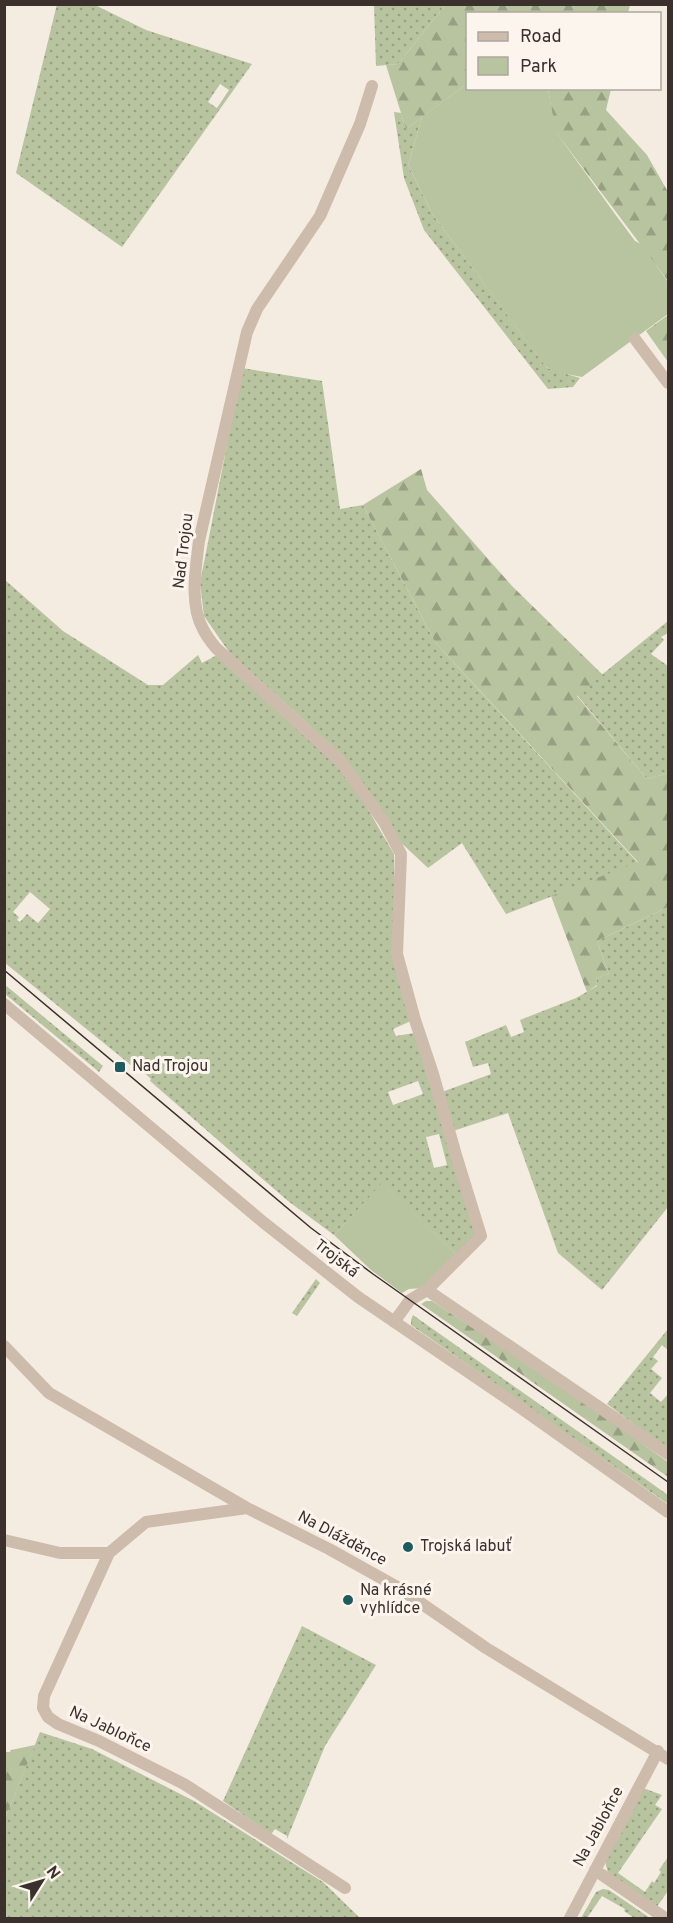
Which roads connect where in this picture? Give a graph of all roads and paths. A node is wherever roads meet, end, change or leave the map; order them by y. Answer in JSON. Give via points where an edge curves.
{"nodes":[{"id":1,"x":372,"y":86,"type":"dead end"},
{"id":2,"x":635,"y":339,"type":"dead end"},
{"id":3,"x":669,"y":383,"type":"edge"},
{"id":4,"x":4,"y":1004,"type":"edge"},
{"id":5,"x":427,"y":1290,"type":"junction"},
{"id":6,"x":394,"y":1322,"type":"junction"},
{"id":7,"x":4,"y":1346,"type":"edge"},
{"id":8,"x":669,"y":1454,"type":"edge"},
{"id":9,"x":247,"y":1508,"type":"junction"},
{"id":10,"x":669,"y":1512,"type":"edge"},
{"id":11,"x":4,"y":1540,"type":"edge"},
{"id":12,"x":109,"y":1553,"type":"junction"},
{"id":13,"x":663,"y":1755,"type":"edge"},
{"id":14,"x":595,"y":1870,"type":"junction"},
{"id":15,"x":345,"y":1888,"type":"dead end"},
{"id":16,"x":570,"y":1918,"type":"edge"},
{"id":17,"x":665,"y":1918,"type":"edge"}],
"edges":[{"from":1,"to":5,"type":"street","name":"Nad Trojou","via":[[320,216],[257,309],[247,332],[199,541],[195,600],[201,627],[216,648],[341,762],[384,822],[401,854],[397,954],[481,1236]]},
{"from":2,"to":3,"type":"street"},
{"from":4,"to":6,"type":"street","name":"Trojská","via":[[262,1222]]},
{"from":5,"to":6,"type":"street","name":"Nad Trojou","via":[[410,1300]]},
{"from":5,"to":8,"type":"street"},
{"from":6,"to":10,"type":"street","name":"Trojská"},
{"from":7,"to":9,"type":"street","name":"Na Dlážděnce","via":[[49,1393]]},
{"from":9,"to":12,"type":"street","name":"Na Jabloňce","via":[[146,1522]]},
{"from":9,"to":13,"type":"street","name":"Na Dlážděnce","via":[[399,1588],[486,1648]]},
{"from":11,"to":12,"type":"street","via":[[60,1553]]},
{"from":12,"to":15,"type":"street","name":"Na Jabloňce","via":[[44,1696],[43,1708],[48,1717],[184,1784]]},
{"from":13,"to":14,"type":"street","name":"Na Jabloňce"},
{"from":14,"to":16,"type":"street","name":"Na Jabloňce"},
{"from":14,"to":17,"type":"street"}]}
